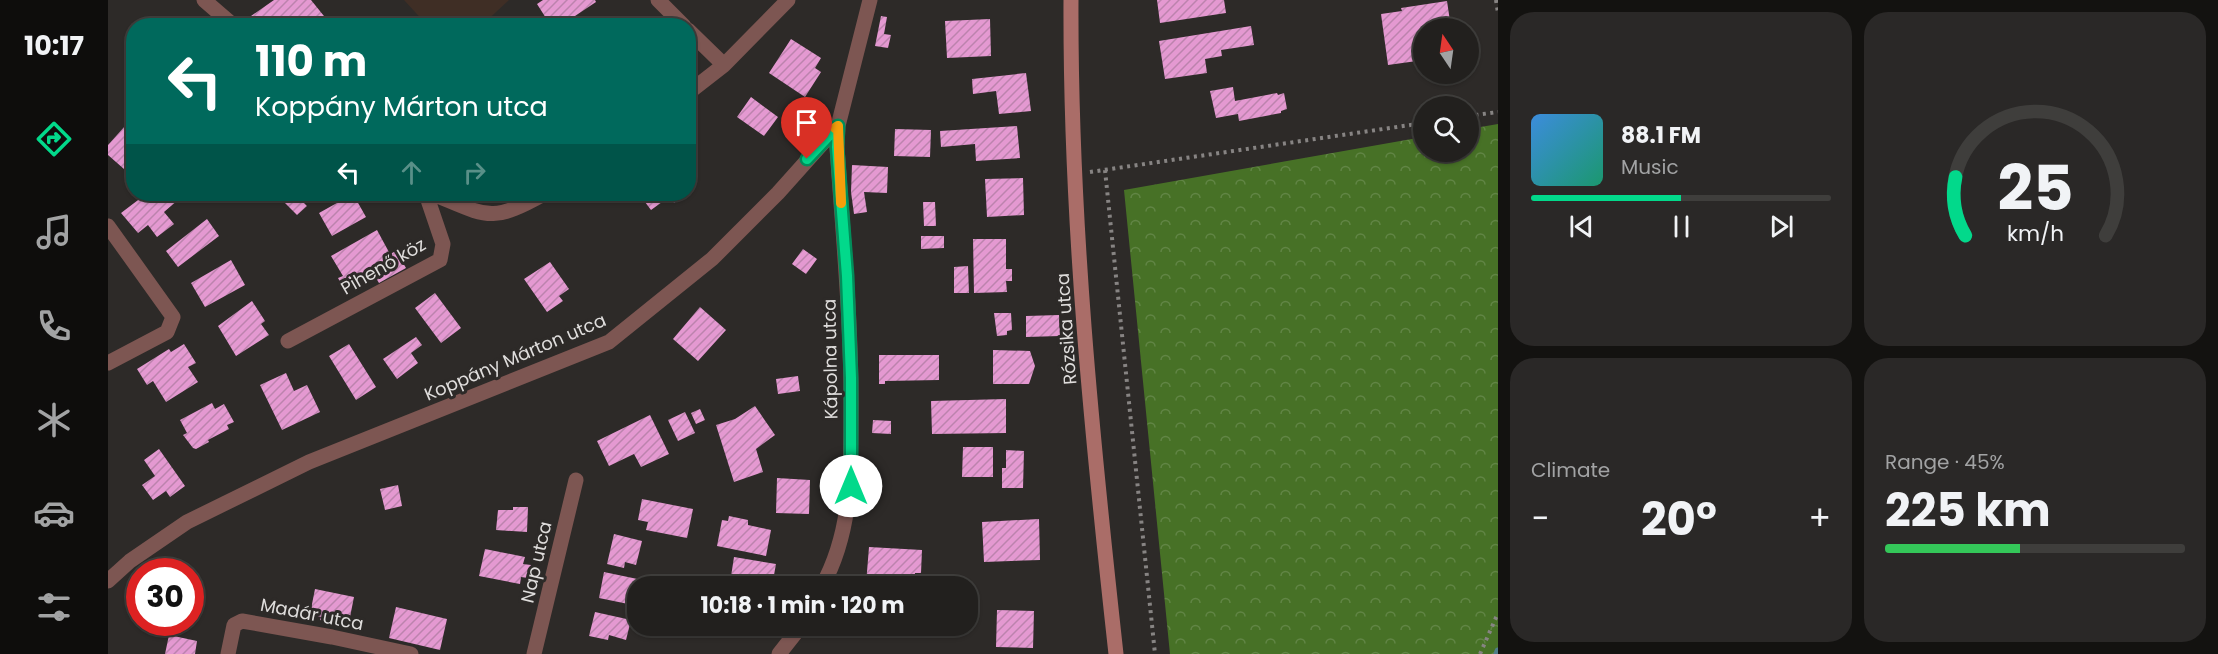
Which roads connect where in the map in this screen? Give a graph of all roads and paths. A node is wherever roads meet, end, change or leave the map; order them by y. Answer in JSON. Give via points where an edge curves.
{"nodes":[{"id":1,"x":204,"y":0,"type":"edge"},
{"id":2,"x":658,"y":0,"type":"edge"},
{"id":3,"x":788,"y":0,"type":"edge"},
{"id":4,"x":870,"y":0,"type":"edge"},
{"id":5,"x":1071,"y":0,"type":"edge"},
{"id":6,"x":1496,"y":0,"type":"edge"},
{"id":7,"x":1498,"y":13,"type":"edge"},
{"id":8,"x":225,"y":18,"type":"edge"},
{"id":9,"x":676,"y":18,"type":"edge"},
{"id":10,"x":696,"y":38,"type":"edge"},
{"id":11,"x":724,"y":65,"type":"junction"},
{"id":12,"x":696,"y":87,"type":"edge"},
{"id":13,"x":1498,"y":112,"type":"edge"},
{"id":14,"x":1479,"y":115,"type":"edge"},
{"id":15,"x":1413,"y":125,"type":"edge"},
{"id":16,"x":838,"y":126,"type":"junction"},
{"id":17,"x":1105,"y":170,"type":"junction"},
{"id":18,"x":1074,"y":174,"type":"junction"},
{"id":19,"x":428,"y":201,"type":"edge"},
{"id":20,"x":450,"y":201,"type":"edge"},
{"id":21,"x":530,"y":201,"type":"edge"},
{"id":22,"x":108,"y":226,"type":"edge"},
{"id":23,"x":288,"y":341,"type":"dead end"},
{"id":24,"x":108,"y":363,"type":"edge"},
{"id":25,"x":576,"y":480,"type":"dead end"},
{"id":26,"x":828,"y":576,"type":"edge"},
{"id":27,"x":108,"y":581,"type":"edge"},
{"id":28,"x":1498,"y":613,"type":"edge"},
{"id":29,"x":793,"y":636,"type":"edge"},
{"id":30,"x":228,"y":654,"type":"edge"},
{"id":31,"x":411,"y":654,"type":"edge"},
{"id":32,"x":534,"y":654,"type":"edge"},
{"id":33,"x":779,"y":654,"type":"edge"},
{"id":34,"x":1116,"y":654,"type":"edge"},
{"id":35,"x":1155,"y":654,"type":"edge"},
{"id":36,"x":1480,"y":654,"type":"edge"}],
"edges":[{"from":1,"to":8,"type":"street"},
{"from":2,"to":9,"type":"street"},
{"from":3,"to":11,"type":"street"},
{"from":4,"to":16,"type":"street","name":"Koppány Márton utca"},
{"from":5,"to":18,"type":"main road","name":"Rózsika utca"},
{"from":6,"to":7,"type":"path"},
{"from":10,"to":11,"type":"street"},
{"from":11,"to":12,"type":"street"},
{"from":13,"to":14,"type":"path"},
{"from":15,"to":17,"type":"path"},
{"from":16,"to":26,"type":"street","name":"Kápolna utca","via":[[851,378],[851,486],[845,526]]},
{"from":16,"to":27,"type":"street","name":"Koppány Márton utca","via":[[712,260],[609,342],[309,462],[187,522]]},
{"from":17,"to":18,"type":"path"},
{"from":17,"to":35,"type":"path"},
{"from":18,"to":34,"type":"main road","name":"Rózsika utca","via":[[1091,411]]},
{"from":19,"to":23,"type":"street","name":"Pihenő köz","via":[[443,244],[440,260]]},
{"from":20,"to":21,"type":"street","via":[[492,215]]},
{"from":22,"to":24,"type":"street","via":[[173,317],[167,332]]},
{"from":25,"to":32,"type":"street","name":"Nap utca"},
{"from":28,"to":36,"type":"path"},
{"from":29,"to":33,"type":"street"},
{"from":30,"to":31,"type":"street","name":"Madár utca","via":[[234,625],[242,621]]}]}
